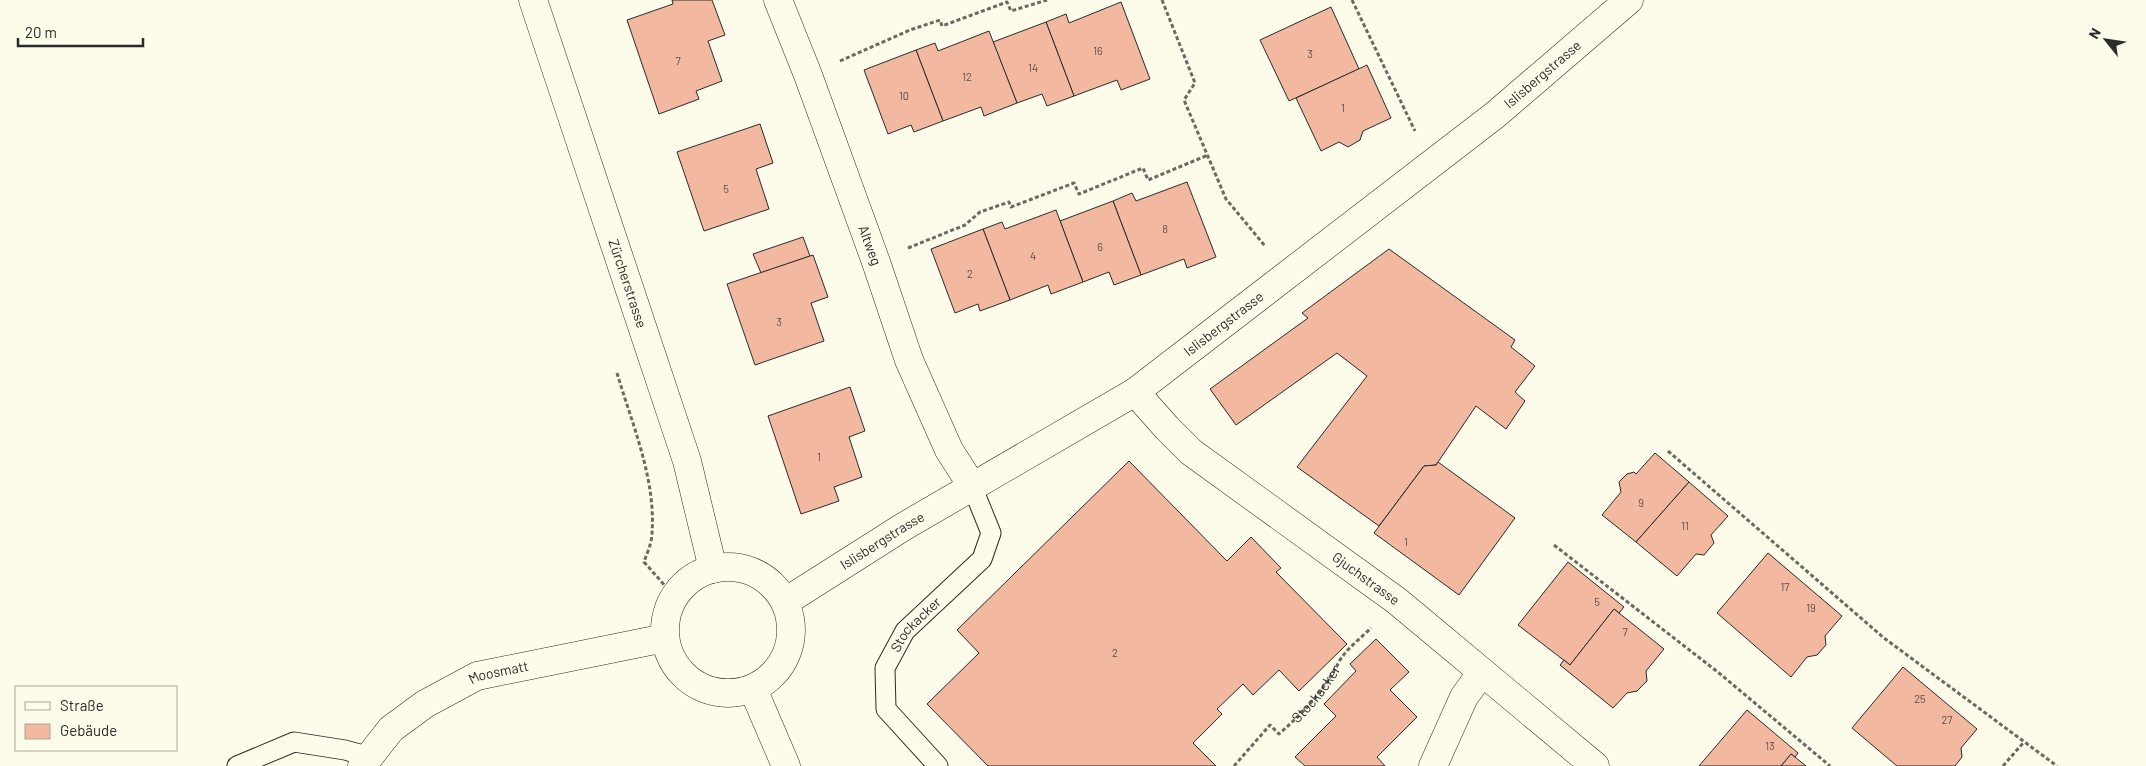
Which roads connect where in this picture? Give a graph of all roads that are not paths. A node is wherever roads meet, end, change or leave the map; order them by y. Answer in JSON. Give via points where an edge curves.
{"nodes":[{"id":1,"x":533,"y":0,"type":"edge"},
{"id":2,"x":778,"y":0,"type":"edge"},
{"id":3,"x":1629,"y":0,"type":"edge"},
{"id":4,"x":1135,"y":392,"type":"junction"},
{"id":5,"x":972,"y":486,"type":"junction"},
{"id":6,"x":712,"y":569,"type":"junction"},
{"id":7,"x":785,"y":602,"type":"junction"},
{"id":8,"x":665,"y":638,"type":"junction"},
{"id":9,"x":1482,"y":672,"type":"junction"},
{"id":10,"x":753,"y":689,"type":"junction"},
{"id":11,"x":366,"y":762,"type":"edge"},
{"id":12,"x":237,"y":766,"type":"edge"},
{"id":13,"x":786,"y":766,"type":"edge"},
{"id":14,"x":938,"y":766,"type":"edge"},
{"id":15,"x":1433,"y":766,"type":"edge"},
{"id":16,"x":1595,"y":766,"type":"edge"}],
"edges":[{"from":1,"to":6,"type":"street","name":"Zürcherstrasse","via":[[687,461]]},
{"from":2,"to":5,"type":"street","name":"Altweg","via":[[808,75],[909,360],[950,450]]},
{"from":3,"to":4,"type":"street","name":"Islisbergstrasse","via":[[1495,115]]},
{"from":4,"to":5,"type":"street","name":"Islisbergstrasse"},
{"from":4,"to":9,"type":"street","name":"Gjuchstrasse","via":[[1191,452],[1396,601]]},
{"from":5,"to":7,"type":"street","name":"Islisbergstrasse"},
{"from":5,"to":14,"type":"lane","name":"Stockacker","via":[[991,533],[982,559],[905,631],[885,668],[886,709]]},
{"from":6,"to":7,"type":"street","via":[[747,569],[762,576]]},
{"from":6,"to":8,"type":"street","via":[[684,584],[674,596],[664,623]]},
{"from":7,"to":10,"type":"street","via":[[791,618],[788,652],[780,668]]},
{"from":8,"to":10,"type":"street","via":[[677,669],[704,690],[737,694]]},
{"from":8,"to":11,"type":"street","name":"Moosmatt","via":[[477,676],[425,704],[391,729]]},
{"from":9,"to":15,"type":"street","via":[[1464,697]]},
{"from":9,"to":16,"type":"street","name":"Gjuchstrasse"},
{"from":10,"to":13,"type":"street"},
{"from":11,"to":12,"type":"lane","via":[[344,750],[294,742]]}]}
